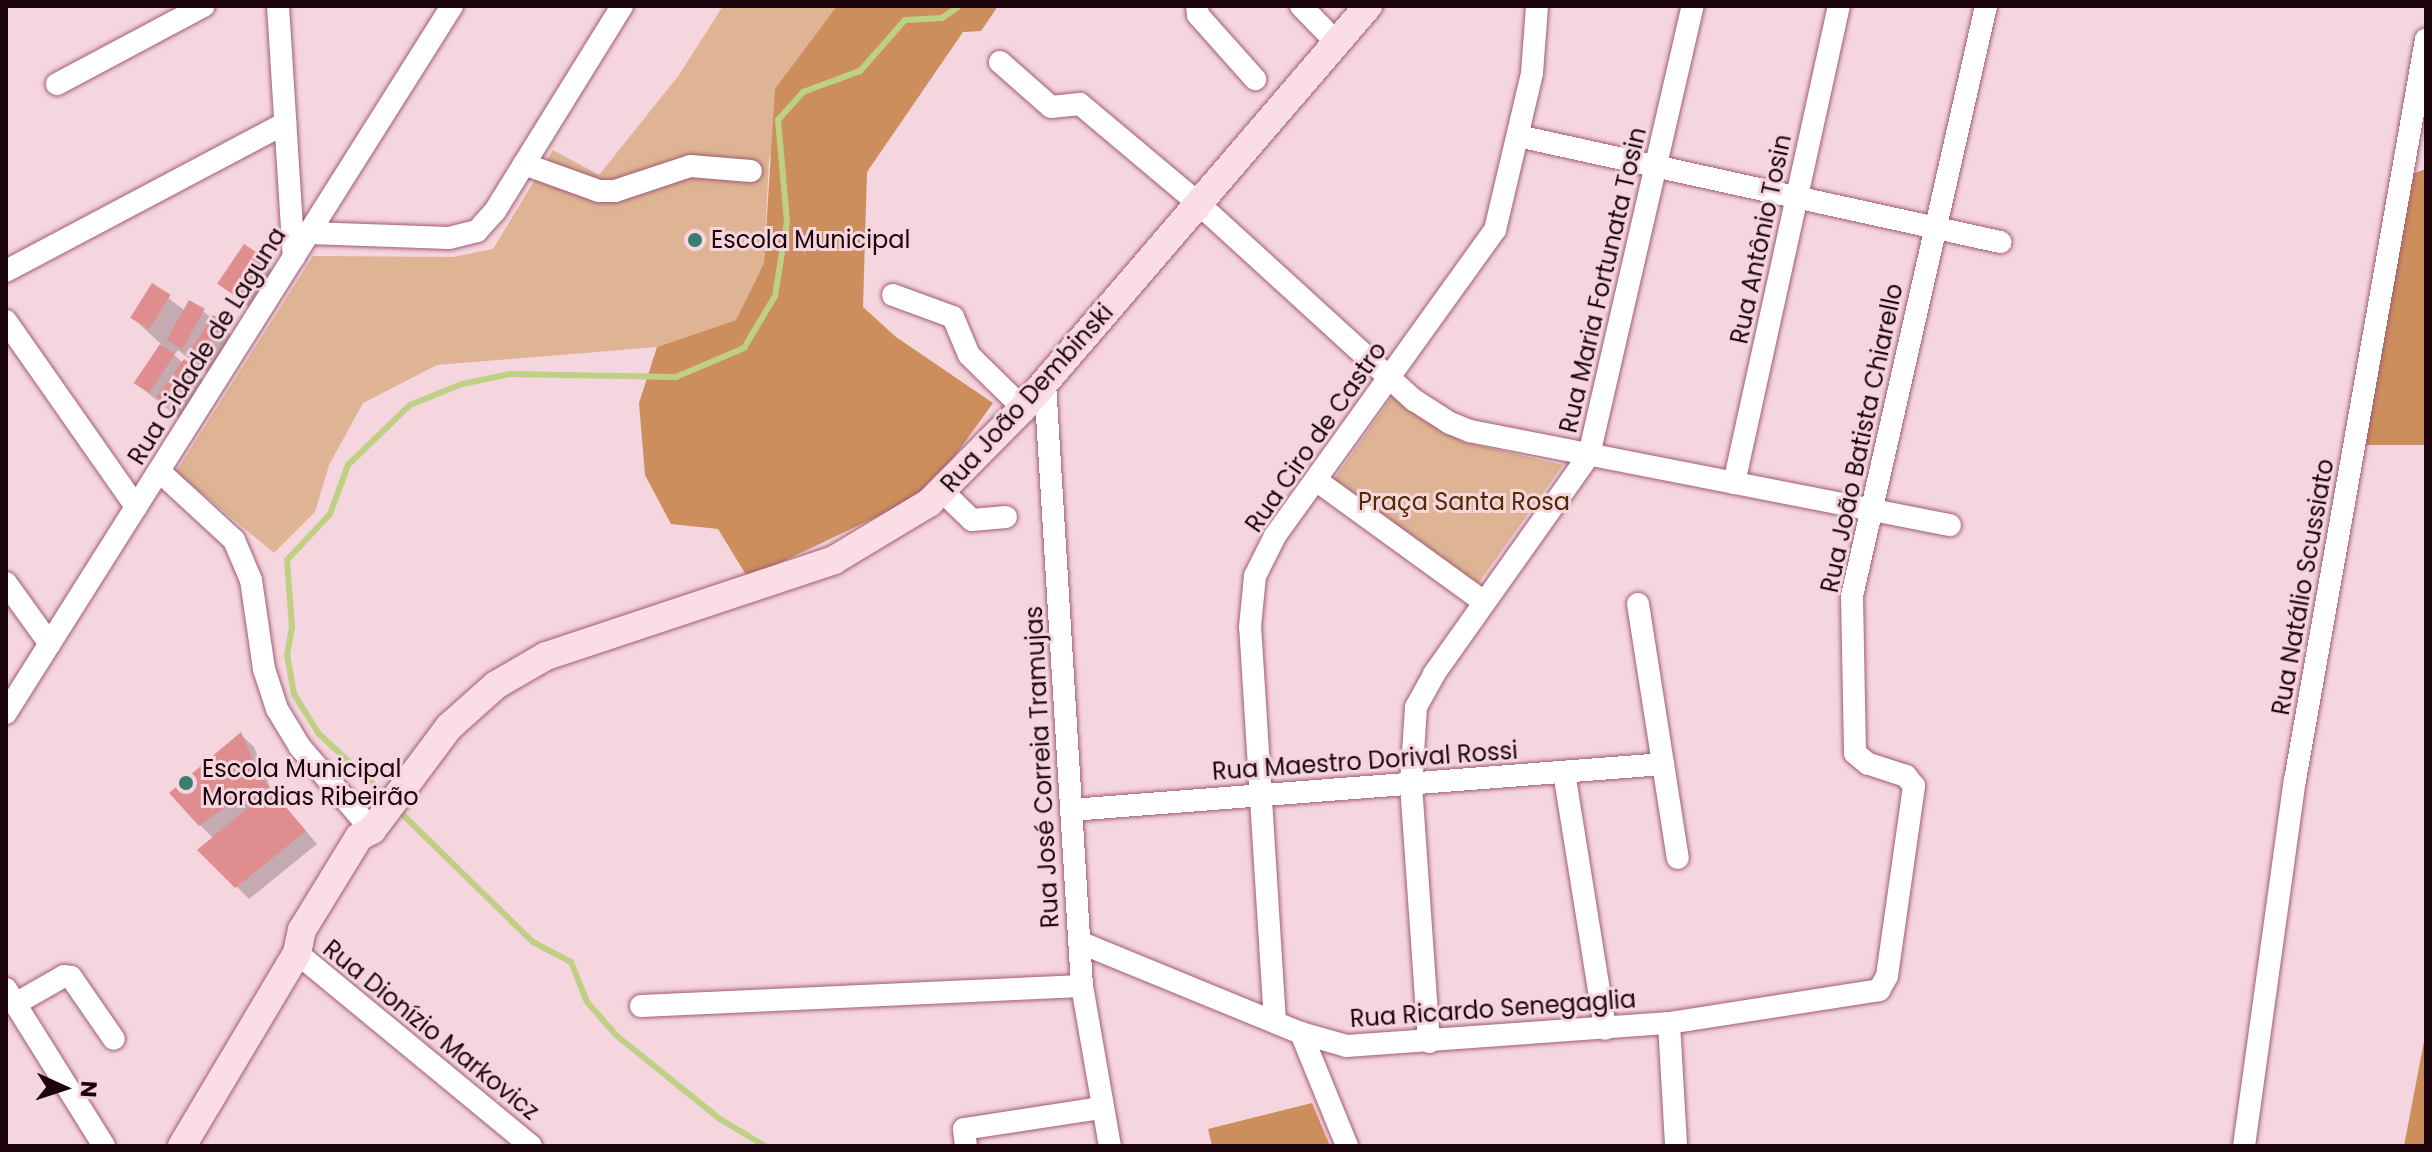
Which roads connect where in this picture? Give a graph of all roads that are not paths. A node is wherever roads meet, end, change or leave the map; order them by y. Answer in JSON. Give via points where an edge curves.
{"nodes":[{"id":1,"x":204,"y":6,"type":"edge"},
{"id":2,"x":278,"y":6,"type":"edge"},
{"id":3,"x":452,"y":6,"type":"edge"},
{"id":4,"x":622,"y":6,"type":"edge"},
{"id":5,"x":1197,"y":6,"type":"edge"},
{"id":6,"x":1301,"y":6,"type":"edge"},
{"id":7,"x":1368,"y":6,"type":"edge"},
{"id":8,"x":1537,"y":6,"type":"edge"},
{"id":9,"x":1693,"y":6,"type":"edge"},
{"id":10,"x":1839,"y":6,"type":"edge"},
{"id":11,"x":1986,"y":6,"type":"edge"},
{"id":12,"x":2426,"y":39,"type":"edge"},
{"id":13,"x":1337,"y":43,"type":"junction"},
{"id":14,"x":1000,"y":62,"type":"dead end"},
{"id":15,"x":1255,"y":79,"type":"dead end"},
{"id":16,"x":57,"y":84,"type":"dead end"},
{"id":17,"x":285,"y":123,"type":"junction"},
{"id":18,"x":1518,"y":136,"type":"junction"},
{"id":19,"x":2426,"y":156,"type":"edge"},
{"id":20,"x":2404,"y":163,"type":"junction"},
{"id":21,"x":524,"y":164,"type":"junction"},
{"id":22,"x":1656,"y":167,"type":"junction"},
{"id":23,"x":751,"y":171,"type":"dead end"},
{"id":24,"x":1797,"y":198,"type":"junction"},
{"id":25,"x":1199,"y":204,"type":"junction"},
{"id":26,"x":1935,"y":228,"type":"junction"},
{"id":27,"x":309,"y":233,"type":"junction"},
{"id":28,"x":2001,"y":242,"type":"dead end"},
{"id":29,"x":294,"y":257,"type":"junction"},
{"id":30,"x":6,"y":271,"type":"edge"},
{"id":31,"x":893,"y":295,"type":"dead end"},
{"id":32,"x":6,"y":321,"type":"edge"},
{"id":33,"x":1390,"y":377,"type":"junction"},
{"id":34,"x":1045,"y":383,"type":"junction"},
{"id":35,"x":1023,"y":408,"type":"junction"},
{"id":36,"x":1589,"y":455,"type":"junction"},
{"id":37,"x":159,"y":471,"type":"junction"},
{"id":38,"x":1316,"y":480,"type":"junction"},
{"id":39,"x":1734,"y":483,"type":"junction"},
{"id":40,"x":943,"y":492,"type":"junction"},
{"id":41,"x":136,"y":507,"type":"junction"},
{"id":42,"x":1870,"y":510,"type":"junction"},
{"id":43,"x":1006,"y":517,"type":"dead end"},
{"id":44,"x":1950,"y":525,"type":"dead end"},
{"id":45,"x":6,"y":583,"type":"edge"},
{"id":46,"x":1484,"y":602,"type":"junction"},
{"id":47,"x":1638,"y":604,"type":"dead end"},
{"id":48,"x":50,"y":644,"type":"junction"},
{"id":49,"x":6,"y":713,"type":"edge"},
{"id":50,"x":1663,"y":764,"type":"junction"},
{"id":51,"x":1564,"y":772,"type":"junction"},
{"id":52,"x":1411,"y":784,"type":"junction"},
{"id":53,"x":1261,"y":795,"type":"junction"},
{"id":54,"x":1071,"y":810,"type":"junction"},
{"id":55,"x":377,"y":822,"type":"junction"},
{"id":56,"x":1678,"y":858,"type":"dead end"},
{"id":57,"x":1079,"y":942,"type":"junction"},
{"id":58,"x":297,"y":953,"type":"junction"},
{"id":59,"x":1082,"y":986,"type":"junction"},
{"id":60,"x":1879,"y":990,"type":"joint"},
{"id":61,"x":11,"y":997,"type":"edge"},
{"id":62,"x":641,"y":1006,"type":"dead end"},
{"id":63,"x":1275,"y":1022,"type":"junction"},
{"id":64,"x":1669,"y":1023,"type":"junction"},
{"id":65,"x":1605,"y":1029,"type":"junction"},
{"id":66,"x":1301,"y":1033,"type":"junction"},
{"id":67,"x":114,"y":1039,"type":"dead end"},
{"id":68,"x":1429,"y":1042,"type":"junction"},
{"id":69,"x":1101,"y":1108,"type":"junction"},
{"id":70,"x":104,"y":1146,"type":"edge"},
{"id":71,"x":182,"y":1146,"type":"edge"},
{"id":72,"x":531,"y":1146,"type":"edge"},
{"id":73,"x":966,"y":1146,"type":"edge"},
{"id":74,"x":1110,"y":1146,"type":"edge"},
{"id":75,"x":1347,"y":1146,"type":"edge"},
{"id":76,"x":1676,"y":1146,"type":"edge"},
{"id":77,"x":2244,"y":1146,"type":"edge"}],
"edges":[{"from":1,"to":16,"type":"street"},
{"from":2,"to":17,"type":"street"},
{"from":3,"to":27,"type":"street","name":"Rua Cidade de Laguna"},
{"from":4,"to":21,"type":"street"},
{"from":5,"to":15,"type":"street","via":[[1198,15]]},
{"from":6,"to":13,"type":"street"},
{"from":7,"to":13,"type":"main road","name":"Rua João Dembinski"},
{"from":8,"to":18,"type":"street","name":"Rua Ciro de Castro","via":[[1536,44]]},
{"from":9,"to":22,"type":"street","name":"Rua Maria Fortunata Tosin"},
{"from":10,"to":24,"type":"street","name":"Rua Antônio Tosin"},
{"from":11,"to":26,"type":"street","name":"Rua João Batista Chiarello"},
{"from":12,"to":20,"type":"street","name":"Rua Natálio Scussiato"},
{"from":13,"to":25,"type":"main road","name":"Rua João Dembinski"},
{"from":14,"to":25,"type":"street","via":[[1051,107],[1080,104]]},
{"from":17,"to":29,"type":"street"},
{"from":17,"to":30,"type":"street"},
{"from":18,"to":22,"type":"street"},
{"from":18,"to":33,"type":"street","name":"Rua Ciro de Castro","via":[[1495,230]]},
{"from":19,"to":20,"type":"street"},
{"from":20,"to":77,"type":"street","name":"Rua Natálio Scussiato","via":[[2295,780]]},
{"from":21,"to":23,"type":"street","via":[[599,191],[615,191],[690,166]]},
{"from":21,"to":27,"type":"street","via":[[487,221],[464,236]]},
{"from":22,"to":24,"type":"street"},
{"from":22,"to":36,"type":"street","name":"Rua Maria Fortunata Tosin"},
{"from":24,"to":26,"type":"street"},
{"from":24,"to":39,"type":"street","name":"Rua Antônio Tosin"},
{"from":25,"to":33,"type":"street"},
{"from":25,"to":34,"type":"main road","name":"Rua João Dembinski"},
{"from":26,"to":28,"type":"street"},
{"from":26,"to":42,"type":"street","name":"Rua João Batista Chiarello"},
{"from":27,"to":29,"type":"street","name":"Rua Cidade de Laguna"},
{"from":29,"to":37,"type":"street","name":"Rua Cidade de Laguna"},
{"from":31,"to":35,"type":"street","via":[[953,317],[969,355]]},
{"from":32,"to":41,"type":"street"},
{"from":33,"to":36,"type":"street","via":[[1430,411],[1470,431]]},
{"from":33,"to":38,"type":"street","name":"Rua Ciro de Castro"},
{"from":34,"to":35,"type":"main road","name":"Rua João Dembinski"},
{"from":34,"to":54,"type":"street","name":"Rua José Correia Tramujas"},
{"from":35,"to":40,"type":"main road","name":"Rua João Dembinski"},
{"from":36,"to":39,"type":"street"},
{"from":36,"to":46,"type":"street","name":"Rua Maria Fortunata Tosin"},
{"from":37,"to":41,"type":"street","name":"Rua Cidade de Laguna"},
{"from":37,"to":55,"type":"street","via":[[234,540],[251,580],[264,669],[277,709],[300,747]]},
{"from":38,"to":46,"type":"street"},
{"from":38,"to":53,"type":"street","name":"Rua Ciro de Castro","via":[[1275,536],[1255,576],[1250,627]]},
{"from":39,"to":42,"type":"street"},
{"from":40,"to":43,"type":"street","via":[[972,520]]},
{"from":40,"to":55,"type":"main road","name":"Rua João Dembinski","via":[[834,560],[587,640],[521,669],[449,727]]},
{"from":41,"to":48,"type":"street","name":"Rua Cidade de Laguna"},
{"from":42,"to":44,"type":"street"},
{"from":42,"to":60,"type":"street","name":"Rua João Batista Chiarello","via":[[1850,618],[1854,745],[1868,764],[1911,780],[1914,793],[1887,976]]},
{"from":45,"to":48,"type":"street"},
{"from":46,"to":52,"type":"street","name":"Rua Maria Fortunata Tosin","via":[[1416,707]]},
{"from":47,"to":50,"type":"street"},
{"from":48,"to":49,"type":"street","name":"Rua Cidade de Laguna"},
{"from":50,"to":51,"type":"street","name":"Rua Maestro Dorival Rossi"},
{"from":50,"to":56,"type":"street"},
{"from":51,"to":52,"type":"street","name":"Rua Maestro Dorival Rossi"},
{"from":51,"to":65,"type":"street"},
{"from":52,"to":53,"type":"street","name":"Rua Maestro Dorival Rossi"},
{"from":52,"to":68,"type":"street","name":"Rua Maria Fortunata Tosin"},
{"from":53,"to":54,"type":"street","name":"Rua Maestro Dorival Rossi"},
{"from":53,"to":63,"type":"street","name":"Rua Ciro de Castro"},
{"from":54,"to":57,"type":"street","name":"Rua José Correia Tramujas"},
{"from":55,"to":58,"type":"main road","name":"Rua João Dembinski","via":[[372,845],[315,939]]},
{"from":57,"to":59,"type":"street","name":"Rua José Correia Tramujas"},
{"from":57,"to":63,"type":"street","name":"Rua Ricardo Senegaglia"},
{"from":58,"to":71,"type":"main road","name":"Rua João Dembinski"},
{"from":58,"to":72,"type":"street","name":"Rua Dionízio Markovicz"},
{"from":59,"to":62,"type":"street"},
{"from":59,"to":69,"type":"street","name":"Rua José Correia Tramujas"},
{"from":60,"to":64,"type":"street","name":"Rua Ricardo Senegaglia"},
{"from":61,"to":67,"type":"street","via":[[71,977]]},
{"from":61,"to":70,"type":"street"},
{"from":63,"to":66,"type":"street","name":"Rua Ricardo Senegaglia"},
{"from":64,"to":65,"type":"street","name":"Rua Ricardo Senegaglia"},
{"from":64,"to":76,"type":"street"},
{"from":65,"to":68,"type":"street","name":"Rua Ricardo Senegaglia"},
{"from":66,"to":68,"type":"street","name":"Rua Ricardo Senegaglia","via":[[1347,1046]]},
{"from":66,"to":75,"type":"street"},
{"from":69,"to":73,"type":"street","via":[[964,1129]]},
{"from":69,"to":74,"type":"street","name":"Rua José Correia Tramujas"}]}
